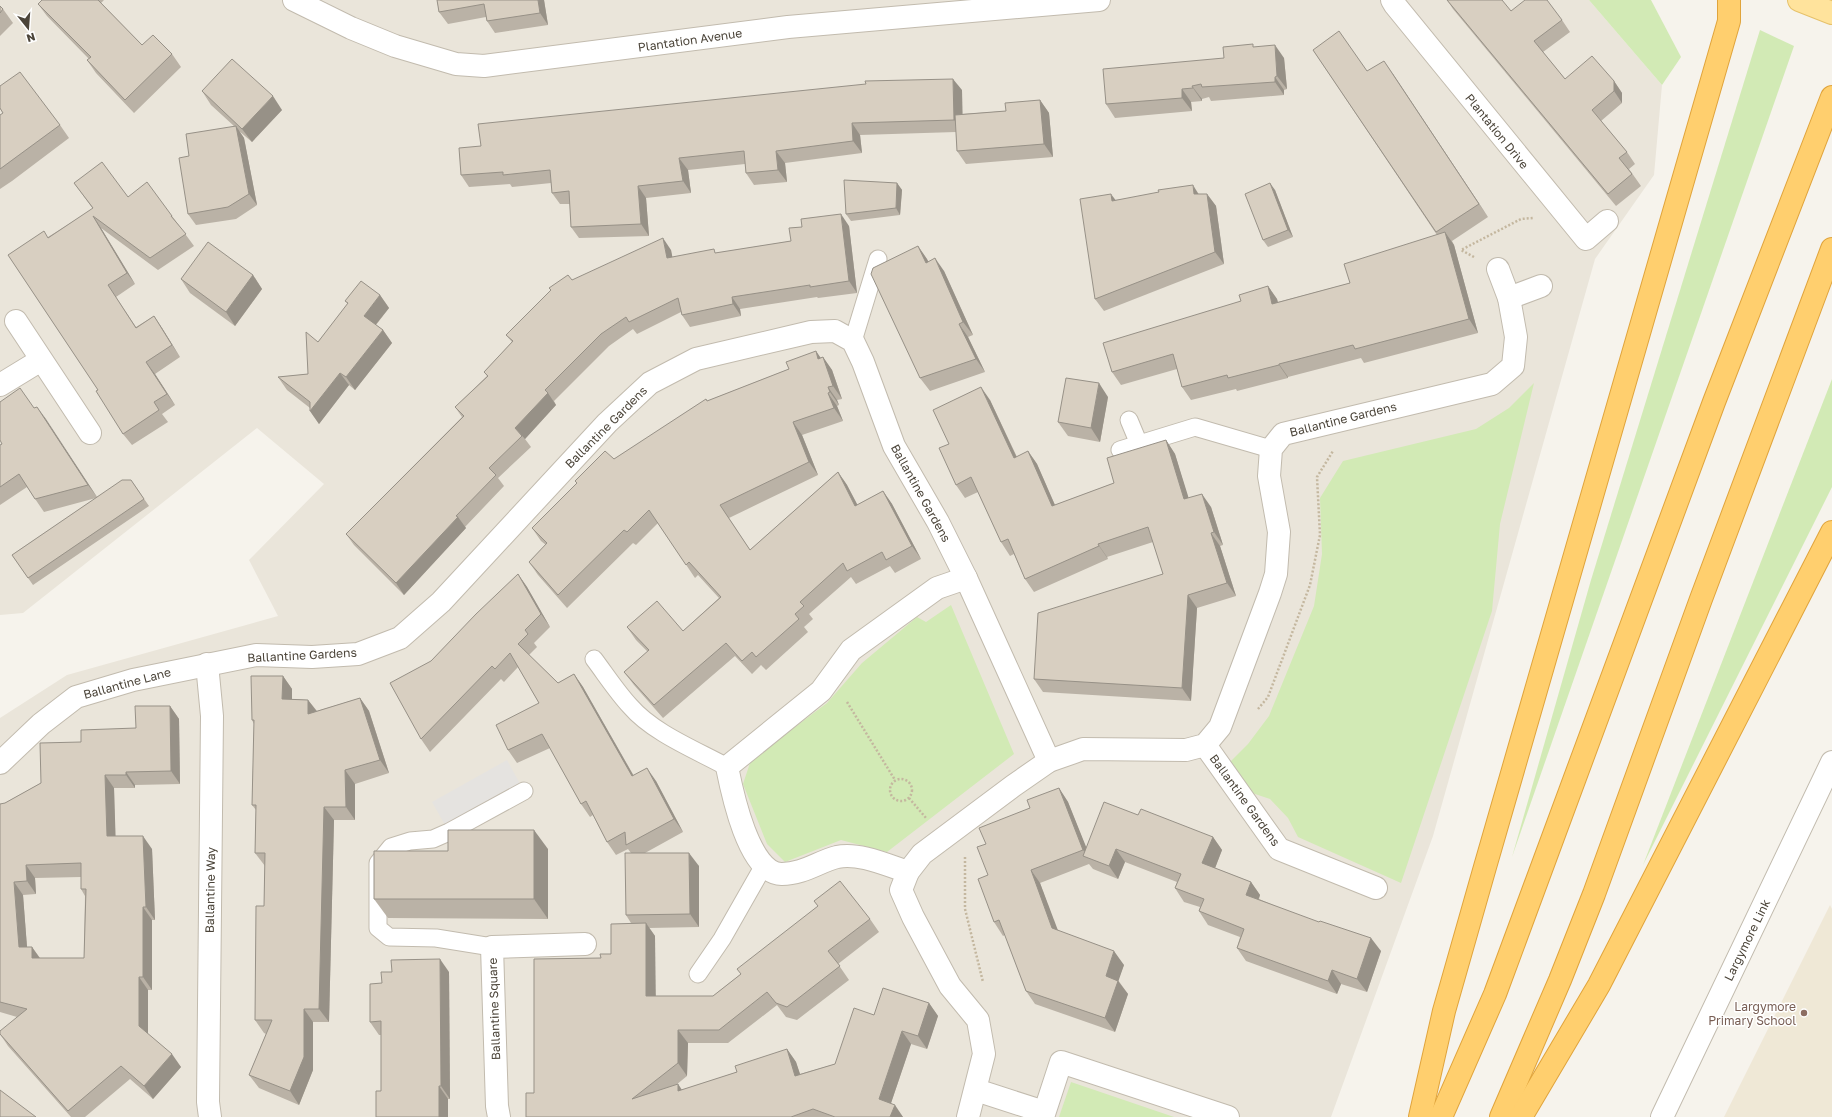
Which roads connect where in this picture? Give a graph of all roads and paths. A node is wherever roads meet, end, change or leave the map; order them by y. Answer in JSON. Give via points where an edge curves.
{"nodes":[{"id":1,"x":294,"y":0,"type":"edge"},
{"id":2,"x":1099,"y":0,"type":"edge"},
{"id":3,"x":1392,"y":0,"type":"edge"},
{"id":4,"x":1729,"y":0,"type":"edge"},
{"id":5,"x":1799,"y":0,"type":"edge"},
{"id":6,"x":1832,"y":13,"type":"edge"},
{"id":7,"x":1829,"y":105,"type":"edge"},
{"id":8,"x":1559,"y":207,"type":"junction"},
{"id":9,"x":1607,"y":221,"type":"dead end"},
{"id":10,"x":1832,"y":249,"type":"edge"},
{"id":11,"x":878,"y":259,"type":"dead end"},
{"id":12,"x":1498,"y":269,"type":"joint"},
{"id":13,"x":1541,"y":286,"type":"dead end"},
{"id":14,"x":1508,"y":298,"type":"junction"},
{"id":15,"x":16,"y":321,"type":"dead end"},
{"id":16,"x":853,"y":342,"type":"junction"},
{"id":17,"x":41,"y":360,"type":"junction"},
{"id":18,"x":0,"y":385,"type":"edge"},
{"id":19,"x":1129,"y":420,"type":"dead end"},
{"id":20,"x":90,"y":433,"type":"dead end"},
{"id":21,"x":1139,"y":444,"type":"junction"},
{"id":22,"x":1271,"y":449,"type":"junction"},
{"id":23,"x":1120,"y":450,"type":"dead end"},
{"id":24,"x":1832,"y":532,"type":"edge"},
{"id":25,"x":966,"y":578,"type":"junction"},
{"id":26,"x":594,"y":659,"type":"dead end"},
{"id":27,"x":207,"y":664,"type":"junction"},
{"id":28,"x":831,"y":675,"type":"junction"},
{"id":29,"x":1205,"y":745,"type":"junction"},
{"id":30,"x":1049,"y":761,"type":"junction"},
{"id":31,"x":1832,"y":762,"type":"edge"},
{"id":32,"x":0,"y":763,"type":"edge"},
{"id":33,"x":727,"y":767,"type":"junction"},
{"id":34,"x":895,"y":780,"type":"junction"},
{"id":35,"x":524,"y":791,"type":"dead end"},
{"id":36,"x":965,"y":821,"type":"junction"},
{"id":37,"x":764,"y":867,"type":"junction"},
{"id":38,"x":908,"y":872,"type":"junction"},
{"id":39,"x":1376,"y":888,"type":"dead end"},
{"id":40,"x":585,"y":944,"type":"dead end"},
{"id":41,"x":492,"y":946,"type":"junction"},
{"id":42,"x":698,"y":974,"type":"dead end"},
{"id":43,"x":978,"y":1020,"type":"junction"},
{"id":44,"x":976,"y":1090,"type":"junction"},
{"id":45,"x":1043,"y":1114,"type":"edge"},
{"id":46,"x":210,"y":1117,"type":"edge"},
{"id":47,"x":499,"y":1117,"type":"edge"},
{"id":48,"x":968,"y":1117,"type":"edge"},
{"id":49,"x":1228,"y":1117,"type":"edge"},
{"id":50,"x":1420,"y":1117,"type":"edge"},
{"id":51,"x":1441,"y":1117,"type":"edge"},
{"id":52,"x":1501,"y":1117,"type":"edge"},
{"id":53,"x":1521,"y":1117,"type":"edge"},
{"id":54,"x":1662,"y":1117,"type":"edge"}],
"edges":[{"from":1,"to":2,"type":"street","name":"Plantation Avenue","via":[[395,46],[456,64],[484,66],[788,27]]},
{"from":3,"to":8,"type":"street","name":"Plantation Drive"},
{"from":4,"to":50,"type":"highway","via":[[1729,21],[1478,890],[1444,1011]]},
{"from":5,"to":6,"type":"main road"},
{"from":7,"to":51,"type":"highway","via":[[1711,409],[1495,994]]},
{"from":8,"to":9,"type":"street","name":"Plantation Drive","via":[[1586,239]]},
{"from":8,"to":12,"type":"path","via":[[1546,218],[1521,219],[1460,250]]},
{"from":10,"to":52,"type":"highway","via":[[1594,894]]},
{"from":11,"to":16,"type":"lane"},
{"from":12,"to":14,"type":"street","name":"Ballantine Gardens"},
{"from":13,"to":14,"type":"street"},
{"from":14,"to":22,"type":"street","name":"Ballantine Gardens","via":[[1516,337],[1513,366],[1492,384],[1283,434]]},
{"from":15,"to":17,"type":"street"},
{"from":16,"to":25,"type":"street","name":"Ballantine Gardens","via":[[894,446],[938,522]]},
{"from":16,"to":27,"type":"street","name":"Ballantine Gardens","via":[[835,331],[811,332],[696,359],[650,383],[607,423],[441,602],[400,638],[358,654],[312,657],[256,655]]},
{"from":17,"to":18,"type":"street"},
{"from":17,"to":20,"type":"street"},
{"from":19,"to":21,"type":"lane"},
{"from":21,"to":22,"type":"lane","via":[[1195,427]]},
{"from":21,"to":23,"type":"lane"},
{"from":22,"to":29,"type":"street","name":"Ballantine Gardens","via":[[1269,476],[1278,532],[1276,574],[1220,727]]},
{"from":24,"to":53,"type":"highway","via":[[1599,985]]},
{"from":25,"to":28,"type":"street","via":[[937,588],[910,607],[851,650]]},
{"from":25,"to":30,"type":"street","name":"Ballantine Gardens"},
{"from":26,"to":33,"type":"lane","via":[[630,707],[645,720]]},
{"from":27,"to":32,"type":"street","name":"Ballantine Lane","via":[[133,680],[76,697],[41,724]]},
{"from":27,"to":46,"type":"street","name":"Ballantine Way","via":[[212,716],[208,1102]]},
{"from":28,"to":33,"type":"street","via":[[821,690]]},
{"from":28,"to":34,"type":"path"},
{"from":29,"to":30,"type":"street","name":"Ballantine Gardens","via":[[1186,750],[1083,749]]},
{"from":29,"to":39,"type":"street","name":"Ballantine Gardens","via":[[1280,849]]},
{"from":30,"to":36,"type":"street","name":"Ballantine Gardens"},
{"from":31,"to":54,"type":"street","name":"Largymore Link"},
{"from":33,"to":37,"type":"street","via":[[735,806],[746,837]]},
{"from":34,"to":34,"type":"path","via":[[889,789],[891,797],[898,801],[905,800],[911,795],[911,785],[906,780]]},
{"from":35,"to":41,"type":"lane","via":[[433,839],[410,841],[391,847],[378,863],[378,928],[389,937],[436,938]]},
{"from":36,"to":38,"type":"street","name":"Ballantine Gardens","via":[[922,854]]},
{"from":36,"to":43,"type":"path","via":[[965,909],[988,1002]]},
{"from":37,"to":38,"type":"street","via":[[780,874],[801,872],[837,857],[862,858]]},
{"from":37,"to":42,"type":"lane","via":[[722,939]]},
{"from":38,"to":43,"type":"street","name":"Ballantine Gardens","via":[[900,890],[912,917],[950,986]]},
{"from":40,"to":41,"type":"street","name":"Ballantine Square"},
{"from":41,"to":47,"type":"street","name":"Ballantine Square"},
{"from":43,"to":44,"type":"street","name":"Ballantine Gardens","via":[[984,1054]]},
{"from":44,"to":45,"type":"street"},
{"from":44,"to":48,"type":"street","name":"Ballantine Gardens"},
{"from":45,"to":49,"type":"street","via":[[1061,1062]]}]}
